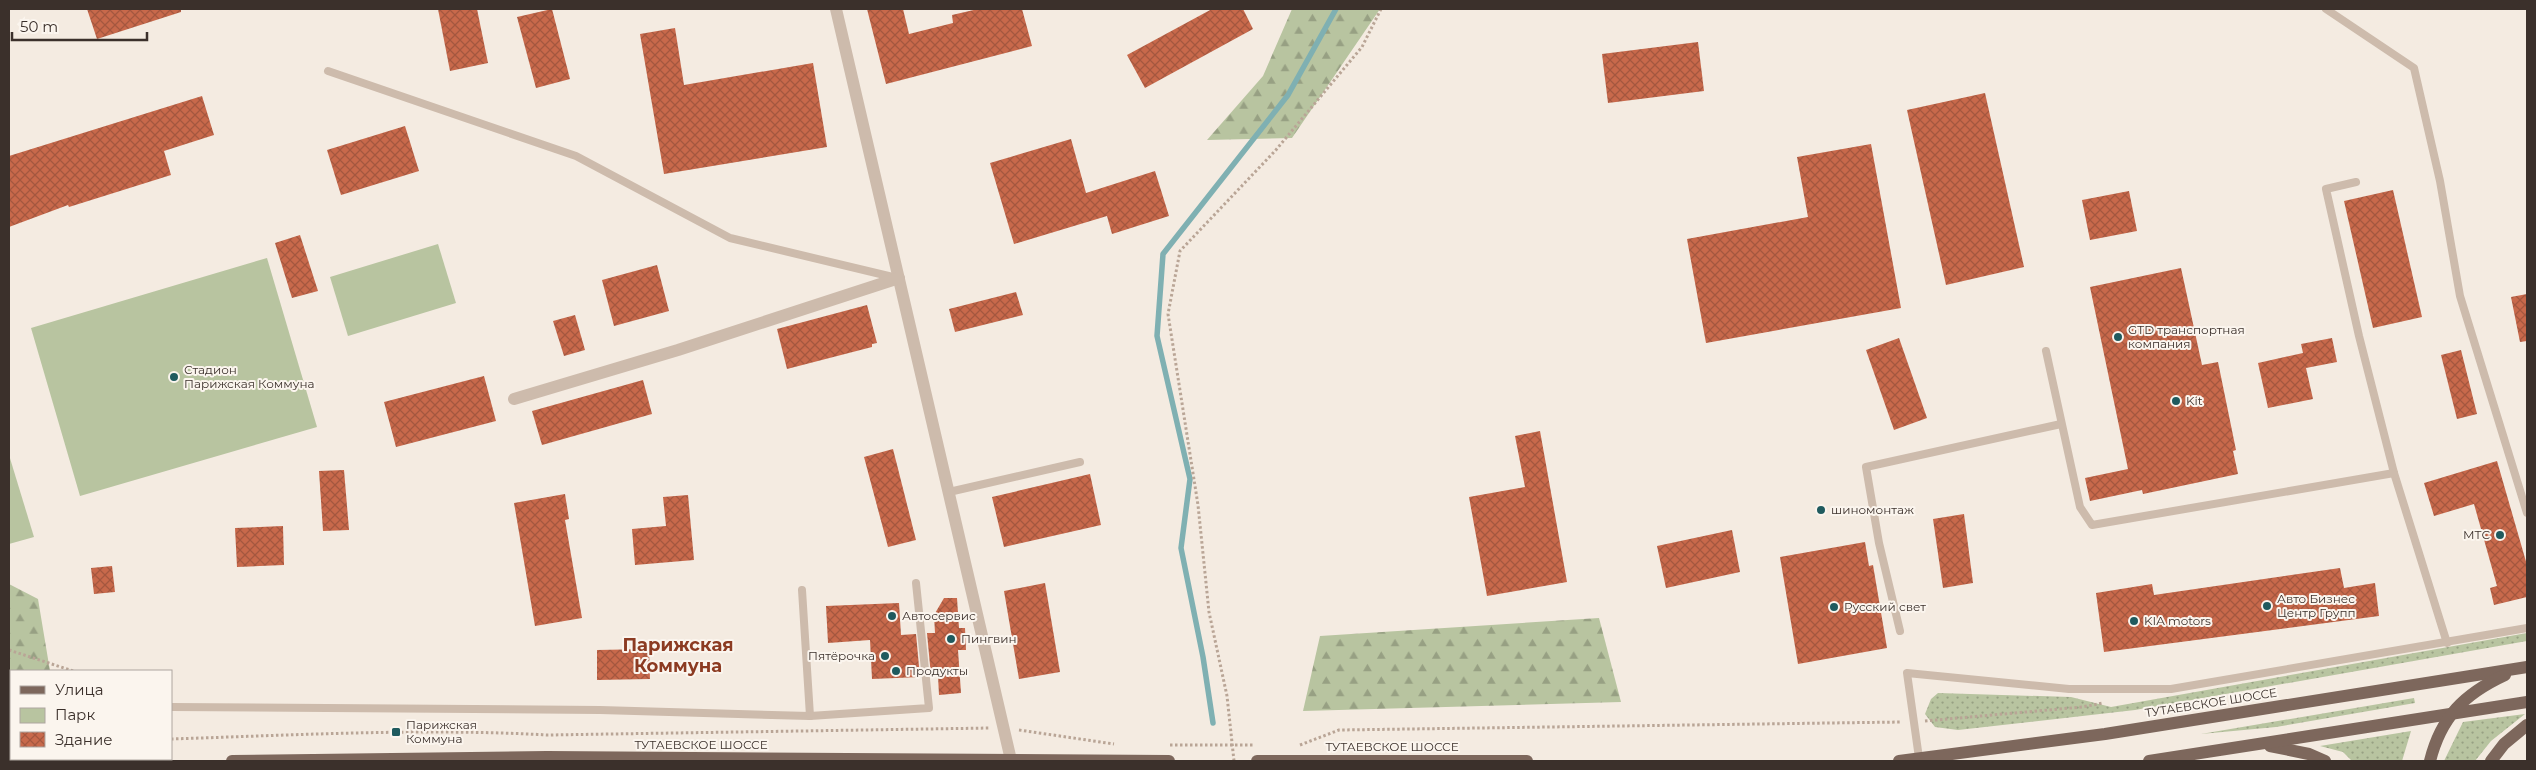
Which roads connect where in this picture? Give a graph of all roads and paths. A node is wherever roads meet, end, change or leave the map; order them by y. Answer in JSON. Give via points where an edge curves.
{"nodes":[{"id":1,"x":836,"y":9,"type":"edge"},
{"id":2,"x":1381,"y":9,"type":"edge"},
{"id":3,"x":2326,"y":9,"type":"edge"},
{"id":4,"x":328,"y":71,"type":"dead end"},
{"id":5,"x":2356,"y":182,"type":"dead end"},
{"id":6,"x":899,"y":278,"type":"junction"},
{"id":7,"x":2046,"y":351,"type":"dead end"},
{"id":8,"x":514,"y":399,"type":"dead end"},
{"id":9,"x":2061,"y":424,"type":"junction"},
{"id":10,"x":1080,"y":462,"type":"dead end"},
{"id":11,"x":2394,"y":473,"type":"junction"},
{"id":12,"x":949,"y":492,"type":"junction"},
{"id":13,"x":2527,"y":513,"type":"edge"},
{"id":14,"x":916,"y":584,"type":"dead end"},
{"id":15,"x":802,"y":590,"type":"dead end"},
{"id":16,"x":2527,"y":628,"type":"edge"},
{"id":17,"x":1900,"y":632,"type":"dead end"},
{"id":18,"x":2447,"y":643,"type":"junction"},
{"id":19,"x":9,"y":650,"type":"edge"},
{"id":20,"x":2524,"y":668,"type":"edge"},
{"id":21,"x":70,"y":670,"type":"edge"},
{"id":22,"x":2108,"y":702,"type":"dead end"},
{"id":23,"x":2527,"y":702,"type":"edge"},
{"id":24,"x":172,"y":707,"type":"edge"},
{"id":25,"x":2449,"y":714,"type":"junction"},
{"id":26,"x":810,"y":716,"type":"junction"},
{"id":27,"x":1915,"y":722,"type":"junction"},
{"id":28,"x":2527,"y":725,"type":"edge"},
{"id":29,"x":1003,"y":728,"type":"junction"},
{"id":30,"x":172,"y":739,"type":"edge"},
{"id":31,"x":1121,"y":745,"type":"dead end"},
{"id":32,"x":1167,"y":745,"type":"dead end"},
{"id":33,"x":1232,"y":745,"type":"junction"},
{"id":34,"x":1261,"y":745,"type":"dead end"},
{"id":35,"x":1290,"y":745,"type":"dead end"},
{"id":36,"x":2263,"y":745,"type":"junction"},
{"id":37,"x":456,"y":759,"type":"edge"},
{"id":38,"x":882,"y":760,"type":"edge"},
{"id":39,"x":1011,"y":760,"type":"edge"},
{"id":40,"x":1920,"y":760,"type":"edge"},
{"id":41,"x":232,"y":761,"type":"edge"},
{"id":42,"x":1169,"y":761,"type":"edge"},
{"id":43,"x":1234,"y":761,"type":"edge"},
{"id":44,"x":1257,"y":761,"type":"edge"},
{"id":45,"x":1463,"y":761,"type":"edge"},
{"id":46,"x":1527,"y":761,"type":"edge"},
{"id":47,"x":1899,"y":761,"type":"edge"},
{"id":48,"x":2149,"y":761,"type":"edge"},
{"id":49,"x":2325,"y":761,"type":"edge"},
{"id":50,"x":2430,"y":761,"type":"edge"},
{"id":51,"x":2491,"y":761,"type":"edge"}],
"edges":[{"from":1,"to":6,"type":"street"},
{"from":2,"to":33,"type":"path","via":[[1362,47],[1275,151],[1180,251],[1168,314],[1198,505],[1209,612],[1227,696]]},
{"from":3,"to":13,"type":"lane","via":[[2414,68],[2440,181],[2460,296]]},
{"from":4,"to":6,"type":"lane","via":[[576,156],[730,238]]},
{"from":5,"to":11,"type":"lane","via":[[2326,189]]},
{"from":6,"to":8,"type":"street"},
{"from":6,"to":12,"type":"street"},
{"from":7,"to":9,"type":"lane"},
{"from":9,"to":11,"type":"lane","via":[[2080,507],[2092,525]]},
{"from":9,"to":17,"type":"lane","via":[[1866,467],[1879,543]]},
{"from":10,"to":12,"type":"lane"},
{"from":11,"to":18,"type":"lane"},
{"from":12,"to":29,"type":"street"},
{"from":14,"to":26,"type":"lane","via":[[929,708]]},
{"from":15,"to":26,"type":"lane"},
{"from":16,"to":18,"type":"lane"},
{"from":18,"to":27,"type":"lane","via":[[2171,688],[2069,689],[1907,673]]},
{"from":19,"to":21,"type":"path"},
{"from":20,"to":25,"type":"main road","via":[[2482,687]]},
{"from":20,"to":40,"type":"main road","name":"ТУТАЕВСКОЕ ШОССЕ"},
{"from":22,"to":27,"type":"path"},
{"from":23,"to":25,"type":"main road"},
{"from":24,"to":26,"type":"lane","via":[[600,710]]},
{"from":25,"to":36,"type":"main road"},
{"from":25,"to":50,"type":"main road"},
{"from":27,"to":35,"type":"path","via":[[1339,730],[1299,745]]},
{"from":27,"to":40,"type":"lane"},
{"from":28,"to":51,"type":"main road","via":[[2504,744]]},
{"from":29,"to":30,"type":"path","via":[[548,735],[396,732]]},
{"from":29,"to":31,"type":"path"},
{"from":29,"to":39,"type":"street"},
{"from":32,"to":33,"type":"path"},
{"from":33,"to":34,"type":"path"},
{"from":33,"to":43,"type":"path"},
{"from":36,"to":48,"type":"main road"},
{"from":36,"to":49,"type":"main road","via":[[2308,754]]},
{"from":37,"to":38,"type":"main road","name":"ТУТАЕВСКОЕ ШОССЕ"},
{"from":37,"to":41,"type":"main road","name":"ТУТАЕВСКОЕ ШОССЕ"},
{"from":38,"to":39,"type":"main road","name":"ТУТАЕВСКОЕ ШОССЕ"},
{"from":39,"to":42,"type":"main road","name":"ТУТАЕВСКОЕ ШОССЕ"},
{"from":40,"to":47,"type":"main road","name":"ТУТАЕВСКОЕ ШОССЕ"},
{"from":44,"to":45,"type":"main road","name":"ТУТАЕВСКОЕ ШОССЕ"},
{"from":45,"to":46,"type":"main road","name":"ТУТАЕВСКОЕ ШОССЕ"}]}
